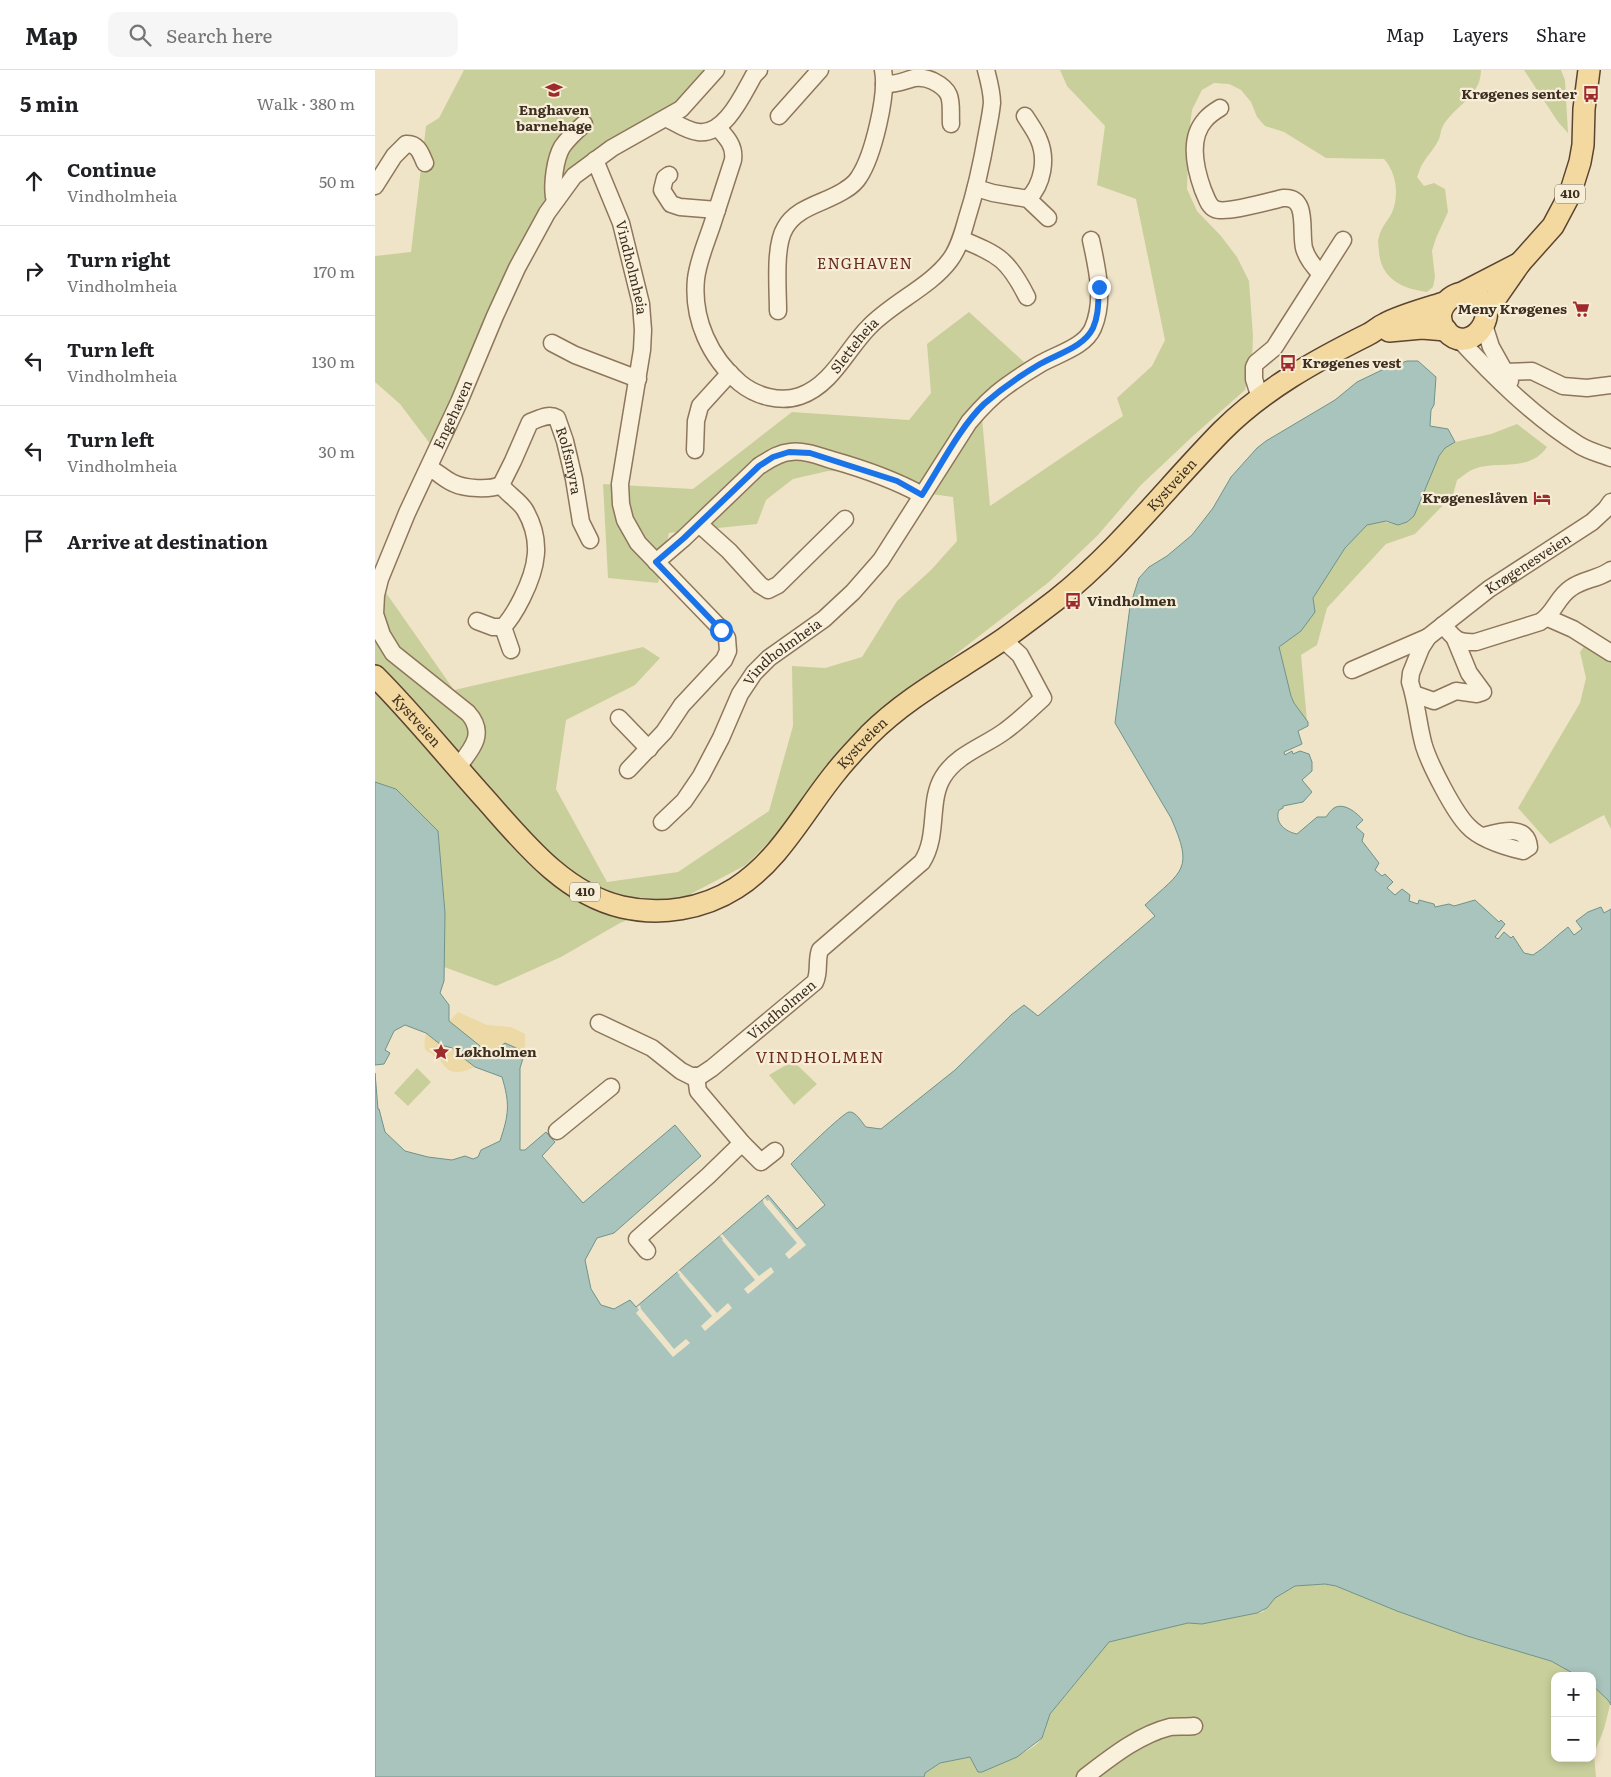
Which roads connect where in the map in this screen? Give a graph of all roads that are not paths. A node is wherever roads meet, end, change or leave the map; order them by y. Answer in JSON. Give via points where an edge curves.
{"nodes":[{"id":1,"x":716,"y":70,"type":"edge"},
{"id":2,"x":759,"y":70,"type":"edge"},
{"id":3,"x":820,"y":70,"type":"edge"},
{"id":4,"x":986,"y":70,"type":"edge"},
{"id":5,"x":1578,"y":70,"type":"edge"},
{"id":6,"x":1589,"y":70,"type":"edge"},
{"id":7,"x":883,"y":77,"type":"edge"},
{"id":8,"x":1220,"y":108,"type":"dead end"},
{"id":9,"x":1584,"y":109,"type":"junction"},
{"id":10,"x":779,"y":116,"type":"dead end"},
{"id":11,"x":1025,"y":116,"type":"dead end"},
{"id":12,"x":666,"y":118,"type":"junction"},
{"id":13,"x":583,"y":124,"type":"dead end"},
{"id":14,"x":951,"y":124,"type":"dead end"},
{"id":15,"x":718,"y":128,"type":"junction"},
{"id":16,"x":595,"y":160,"type":"junction"},
{"id":17,"x":425,"y":163,"type":"dead end"},
{"id":18,"x":669,"y":175,"type":"dead end"},
{"id":19,"x":375,"y":186,"type":"edge"},
{"id":20,"x":976,"y":188,"type":"junction"},
{"id":21,"x":557,"y":199,"type":"junction"},
{"id":22,"x":1028,"y":199,"type":"junction"},
{"id":23,"x":717,"y":210,"type":"junction"},
{"id":24,"x":1048,"y":218,"type":"dead end"},
{"id":25,"x":961,"y":240,"type":"junction"},
{"id":26,"x":1091,"y":240,"type":"dead end"},
{"id":27,"x":1343,"y":240,"type":"dead end"},
{"id":28,"x":1521,"y":262,"type":"junction"},
{"id":29,"x":1321,"y":274,"type":"junction"},
{"id":30,"x":1027,"y":297,"type":"dead end"},
{"id":31,"x":1453,"y":298,"type":"junction"},
{"id":32,"x":778,"y":311,"type":"dead end"},
{"id":33,"x":1485,"y":319,"type":"junction"},
{"id":34,"x":1374,"y":332,"type":"junction"},
{"id":35,"x":1451,"y":334,"type":"junction"},
{"id":36,"x":552,"y":343,"type":"dead end"},
{"id":37,"x":1504,"y":372,"type":"junction"},
{"id":38,"x":730,"y":373,"type":"junction"},
{"id":39,"x":638,"y":379,"type":"junction"},
{"id":40,"x":1611,"y":385,"type":"edge"},
{"id":41,"x":1260,"y":398,"type":"junction"},
{"id":42,"x":1531,"y":409,"type":"junction"},
{"id":43,"x":695,"y":450,"type":"dead end"},
{"id":44,"x":1611,"y":458,"type":"edge"},
{"id":45,"x":429,"y":468,"type":"junction"},
{"id":46,"x":501,"y":485,"type":"junction"},
{"id":47,"x":922,"y":495,"type":"junction"},
{"id":48,"x":1611,"y":502,"type":"edge"},
{"id":49,"x":845,"y":519,"type":"dead end"},
{"id":50,"x":699,"y":524,"type":"junction"},
{"id":51,"x":591,"y":540,"type":"dead end"},
{"id":52,"x":656,"y":562,"type":"junction"},
{"id":53,"x":1611,"y":570,"type":"edge"},
{"id":54,"x":1548,"y":618,"type":"junction"},
{"id":55,"x":477,"y":621,"type":"dead end"},
{"id":56,"x":1443,"y":625,"type":"junction"},
{"id":57,"x":503,"y":627,"type":"junction"},
{"id":58,"x":1428,"y":637,"type":"junction"},
{"id":59,"x":1005,"y":638,"type":"junction"},
{"id":60,"x":1455,"y":639,"type":"junction"},
{"id":61,"x":511,"y":650,"type":"dead end"},
{"id":62,"x":1611,"y":653,"type":"edge"},
{"id":63,"x":1352,"y":670,"type":"dead end"},
{"id":64,"x":375,"y":676,"type":"edge"},
{"id":65,"x":1414,"y":694,"type":"junction"},
{"id":66,"x":619,"y":718,"type":"dead end"},
{"id":67,"x":649,"y":749,"type":"junction"},
{"id":68,"x":457,"y":768,"type":"junction"},
{"id":69,"x":628,"y":770,"type":"dead end"},
{"id":70,"x":662,"y":822,"type":"dead end"},
{"id":71,"x":1483,"y":836,"type":"dead end"},
{"id":72,"x":599,"y":1023,"type":"dead end"},
{"id":73,"x":696,"y":1076,"type":"junction"},
{"id":74,"x":611,"y":1087,"type":"dead end"},
{"id":75,"x":557,"y":1131,"type":"dead end"},
{"id":76,"x":742,"y":1143,"type":"junction"},
{"id":77,"x":775,"y":1151,"type":"dead end"},
{"id":78,"x":647,"y":1251,"type":"dead end"},
{"id":79,"x":1194,"y":1726,"type":"dead end"},
{"id":80,"x":1085,"y":1777,"type":"edge"}],
"edges":[{"from":1,"to":12,"type":"street","name":"Engehaven","via":[[681,109]]},
{"from":2,"to":15,"type":"street"},
{"from":3,"to":10,"type":"street"},
{"from":4,"to":20,"type":"street","name":"Sletteheia","via":[[992,104]]},
{"from":5,"to":9,"type":"main road","name":"Kystveien","number":"410"},
{"from":6,"to":9,"type":"main road","name":"Kystveien","number":"410"},
{"from":7,"to":14,"type":"street","via":[[901,84],[922,78],[942,86],[950,94]]},
{"from":7,"to":32,"type":"street","via":[[881,108],[868,160],[860,176],[845,190],[798,213],[784,228],[779,249]]},
{"from":8,"to":29,"type":"street","via":[[1201,126],[1195,148],[1197,174],[1211,206],[1220,211],[1283,198],[1295,200],[1300,207],[1307,256]]},
{"from":9,"to":28,"type":"main road","name":"Kystveien","number":"410","via":[[1583,145],[1570,194],[1553,226]]},
{"from":11,"to":22,"type":"street","via":[[1039,139],[1043,155],[1043,172]]},
{"from":12,"to":15,"type":"street","via":[[700,133]]},
{"from":12,"to":16,"type":"street","name":"Engehaven"},
{"from":13,"to":21,"type":"street","via":[[561,149],[553,180],[554,197]]},
{"from":15,"to":23,"type":"street","name":"Sletteheia","via":[[734,152]]},
{"from":16,"to":21,"type":"street","name":"Engehaven","via":[[575,176]]},
{"from":16,"to":39,"type":"street","name":"Vindholmheia","via":[[621,223],[641,304],[643,340]]},
{"from":17,"to":19,"type":"street","via":[[418,148],[411,143],[406,144],[394,156]]},
{"from":18,"to":23,"type":"street","via":[[662,190],[671,204]]},
{"from":20,"to":22,"type":"street"},
{"from":20,"to":25,"type":"street","name":"Sletteheia"},
{"from":21,"to":45,"type":"street","name":"Engehaven","via":[[517,268]]},
{"from":22,"to":24,"type":"street"},
{"from":23,"to":38,"type":"street","name":"Sletteheia","via":[[701,258],[696,297],[707,342]]},
{"from":25,"to":30,"type":"street","via":[[1002,260],[1015,274]]},
{"from":25,"to":38,"type":"street","name":"Sletteheia","via":[[951,259],[940,270],[873,322],[836,368],[809,392],[799,397],[760,395]]},
{"from":26,"to":47,"type":"street","name":"Vindholmheia","via":[[1099,287],[1098,309],[1091,331],[1080,343],[1039,364],[984,404]]},
{"from":27,"to":29,"type":"street"},
{"from":28,"to":31,"type":"main road","name":"Kystveien","number":"410"},
{"from":28,"to":33,"type":"main road","name":"Kystveien","number":"410"},
{"from":29,"to":41,"type":"street","via":[[1274,348],[1254,367]]},
{"from":31,"to":33,"type":"main road","via":[[1469,293],[1480,300]]},
{"from":31,"to":34,"type":"main road","name":"Kystveien","number":"410","via":[[1384,324]]},
{"from":31,"to":35,"type":"main road","via":[[1441,314],[1441,320]]},
{"from":33,"to":35,"type":"main road","number":"410","via":[[1476,335],[1470,338]]},
{"from":33,"to":37,"type":"street","via":[[1491,346]]},
{"from":34,"to":35,"type":"main road","name":"Kystveien","number":"410","via":[[1415,328]]},
{"from":34,"to":41,"type":"main road","name":"Kystveien","number":"410","via":[[1308,366]]},
{"from":35,"to":42,"type":"street"},
{"from":36,"to":39,"type":"street"},
{"from":37,"to":40,"type":"street","via":[[1532,371],[1563,386]]},
{"from":37,"to":42,"type":"street"},
{"from":38,"to":43,"type":"street","via":[[700,406]]},
{"from":39,"to":52,"type":"street","name":"Vindholmheia","via":[[622,468],[621,504],[631,533]]},
{"from":41,"to":59,"type":"main road","name":"Kystveien","number":"410","via":[[1224,429],[1090,570]]},
{"from":42,"to":44,"type":"street","via":[[1580,446]]},
{"from":45,"to":46,"type":"street","via":[[454,484],[479,488]]},
{"from":45,"to":68,"type":"street","name":"Engehaven","via":[[380,579],[375,614],[393,653],[474,720],[477,735]]},
{"from":46,"to":51,"type":"street","name":"Rolfsmyra","via":[[530,422],[555,416],[565,441],[581,522]]},
{"from":46,"to":57,"type":"street","via":[[524,508],[535,540],[536,560],[530,582]]},
{"from":47,"to":50,"type":"street","via":[[897,481],[863,469],[810,453],[789,452],[759,466]]},
{"from":47,"to":70,"type":"street","name":"Vindholmheia","via":[[881,560],[853,592],[825,619],[769,658],[754,674],[740,694],[701,776],[684,801]]},
{"from":48,"to":56,"type":"street","name":"Krøgenesveien","via":[[1592,522],[1496,584]]},
{"from":49,"to":50,"type":"street","via":[[778,585],[768,590]]},
{"from":50,"to":52,"type":"street"},
{"from":52,"to":67,"type":"street","name":"Vindholmheia","via":[[721,630],[727,638],[728,651],[719,667],[683,705]]},
{"from":53,"to":54,"type":"street","via":[[1572,587],[1560,597]]},
{"from":54,"to":60,"type":"street","via":[[1476,642]]},
{"from":54,"to":62,"type":"street"},
{"from":55,"to":57,"type":"street"},
{"from":56,"to":58,"type":"street","name":"Krøgenesveien"},
{"from":56,"to":60,"type":"street"},
{"from":57,"to":61,"type":"street"},
{"from":58,"to":63,"type":"street"},
{"from":58,"to":65,"type":"street","name":"Krøgenesveien","via":[[1411,673]]},
{"from":59,"to":68,"type":"main road","name":"Kystveien","number":"410","via":[[927,688],[870,734],[835,772],[784,842],[752,876],[715,899],[679,910],[621,907],[578,888],[527,845]]},
{"from":59,"to":73,"type":"street","name":"Vindholmen","via":[[1021,655],[1043,698],[1005,731],[955,762],[943,777],[937,794],[929,852],[923,862],[820,950],[815,982],[712,1068]]},
{"from":60,"to":65,"type":"street","via":[[1469,673],[1483,692],[1456,691],[1434,701]]},
{"from":64,"to":68,"type":"main road","name":"Kystveien","number":"410","via":[[407,708]]},
{"from":65,"to":71,"type":"street","name":"Krøgenesveien","via":[[1425,748],[1434,769],[1469,827]]},
{"from":66,"to":67,"type":"street"},
{"from":67,"to":69,"type":"street"},
{"from":72,"to":73,"type":"street","via":[[652,1048],[681,1071]]},
{"from":73,"to":76,"type":"street","via":[[698,1091]]},
{"from":74,"to":75,"type":"street"},
{"from":76,"to":77,"type":"street","via":[[761,1162]]},
{"from":76,"to":78,"type":"street","via":[[637,1239]]},
{"from":79,"to":80,"type":"street","via":[[1170,1727],[1146,1737],[1121,1750]]}]}
